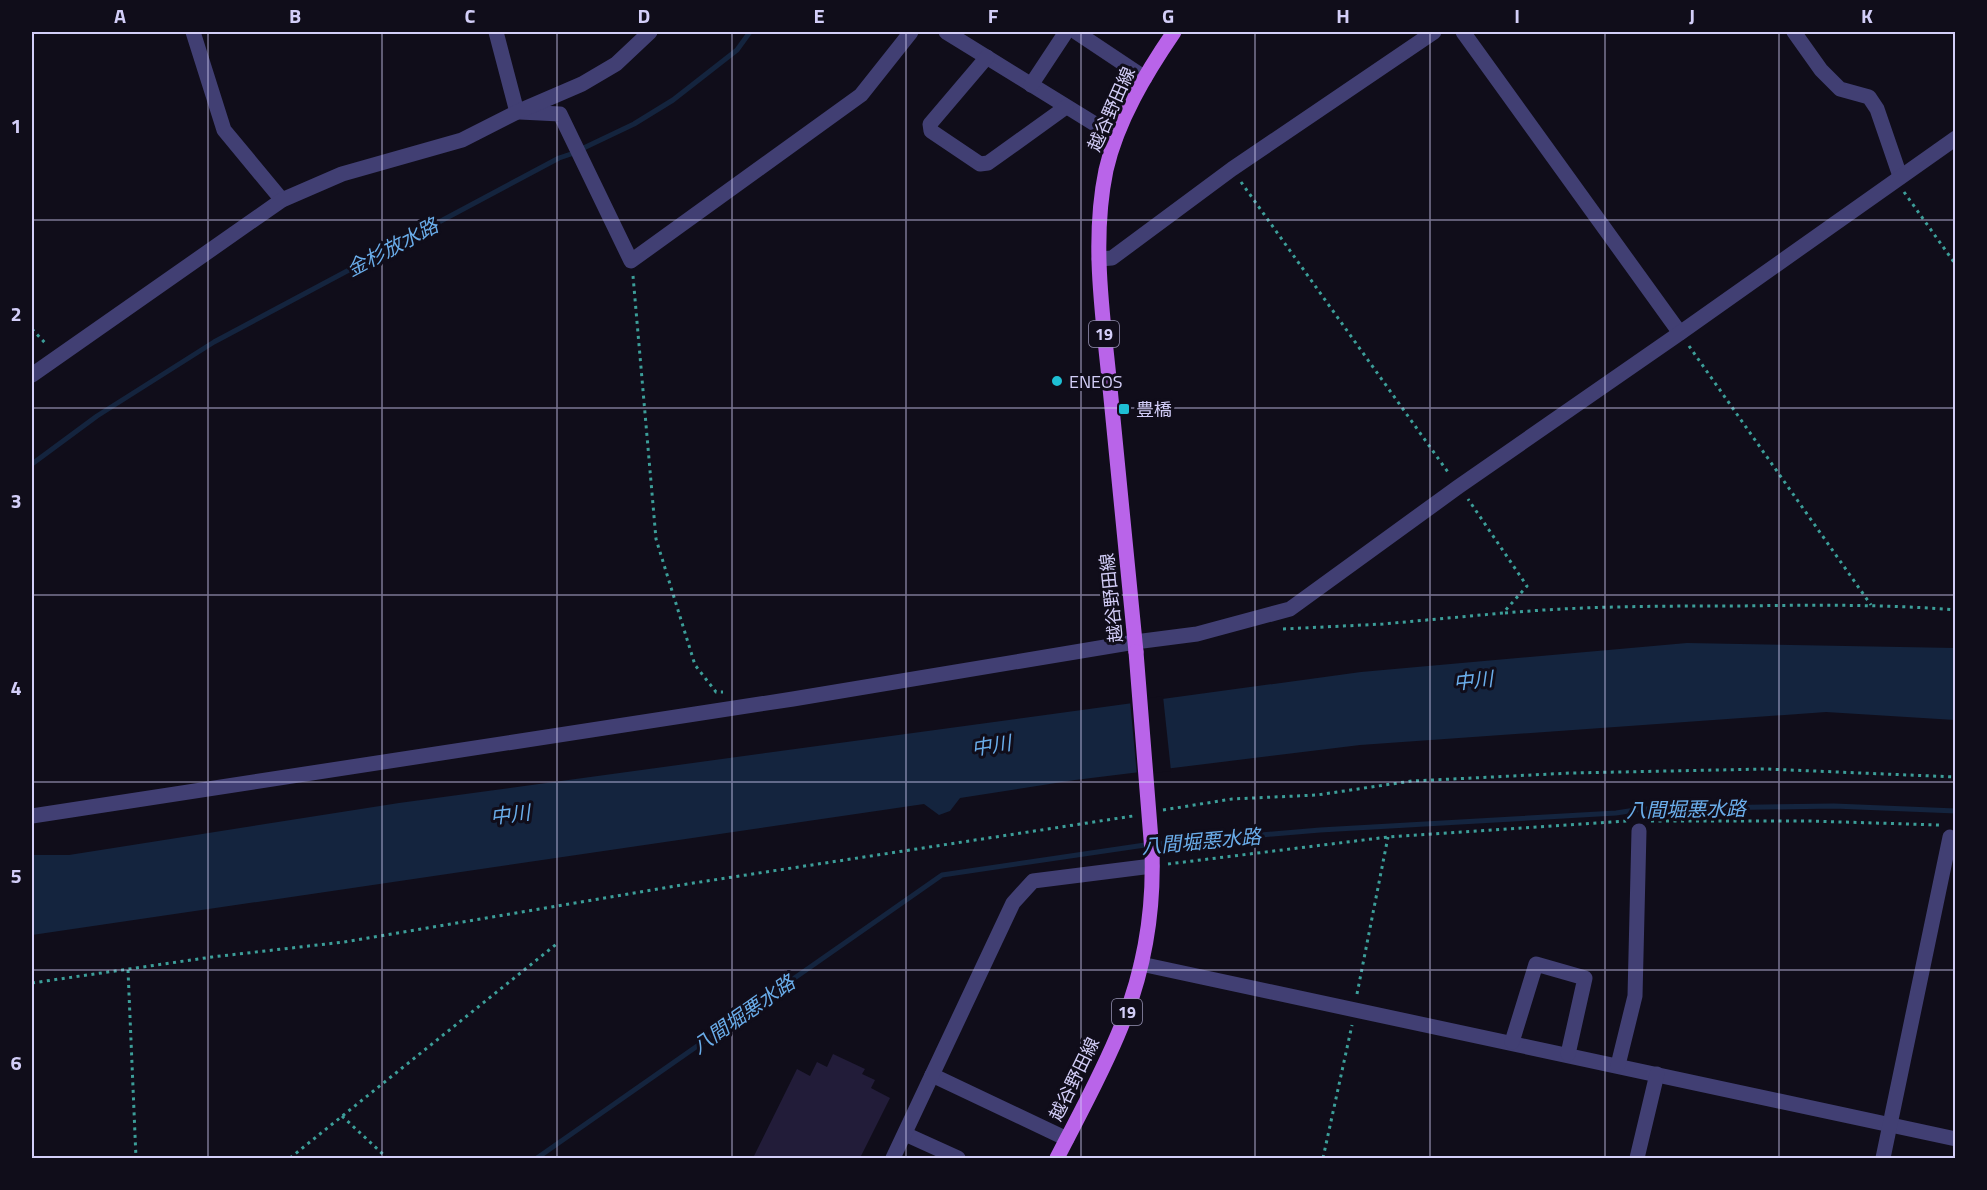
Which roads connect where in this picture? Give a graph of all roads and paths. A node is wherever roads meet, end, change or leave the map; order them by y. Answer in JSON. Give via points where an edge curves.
{"nodes":[{"id":1,"x":193,"y":32,"type":"edge"},
{"id":2,"x":496,"y":32,"type":"edge"},
{"id":3,"x":650,"y":32,"type":"edge"},
{"id":4,"x":911,"y":32,"type":"edge"},
{"id":5,"x":946,"y":32,"type":"edge"},
{"id":6,"x":1066,"y":32,"type":"edge"},
{"id":7,"x":1076,"y":32,"type":"edge"},
{"id":8,"x":1174,"y":32,"type":"edge"},
{"id":9,"x":1434,"y":32,"type":"edge"},
{"id":10,"x":1463,"y":32,"type":"edge"},
{"id":11,"x":1794,"y":32,"type":"edge"},
{"id":12,"x":987,"y":57,"type":"junction"},
{"id":13,"x":1145,"y":78,"type":"junction"},
{"id":14,"x":1031,"y":85,"type":"junction"},
{"id":15,"x":1066,"y":107,"type":"junction"},
{"id":16,"x":517,"y":112,"type":"junction"},
{"id":17,"x":1116,"y":137,"type":"junction"},
{"id":18,"x":1956,"y":138,"type":"edge"},
{"id":19,"x":1232,"y":169,"type":"junction"},
{"id":20,"x":1898,"y":178,"type":"junction"},
{"id":21,"x":282,"y":200,"type":"junction"},
{"id":22,"x":1099,"y":259,"type":"junction"},
{"id":23,"x":631,"y":261,"type":"junction"},
{"id":24,"x":1956,"y":265,"type":"edge"},
{"id":25,"x":32,"y":329,"type":"edge"},
{"id":26,"x":1680,"y":333,"type":"junction"},
{"id":27,"x":58,"y":356,"type":"junction"},
{"id":28,"x":32,"y":375,"type":"edge"},
{"id":29,"x":1458,"y":487,"type":"junction"},
{"id":30,"x":1871,"y":605,"type":"junction"},
{"id":31,"x":1956,"y":610,"type":"edge"},
{"id":32,"x":1503,"y":613,"type":"junction"},
{"id":33,"x":1276,"y":629,"type":"dead end"},
{"id":34,"x":1136,"y":647,"type":"junction"},
{"id":35,"x":727,"y":692,"type":"dead end"},
{"id":36,"x":1956,"y":777,"type":"edge"},
{"id":37,"x":1158,"y":811,"type":"dead end"},
{"id":38,"x":32,"y":816,"type":"edge"},
{"id":39,"x":1137,"y":816,"type":"dead end"},
{"id":40,"x":1639,"y":824,"type":"junction"},
{"id":41,"x":1946,"y":831,"type":"joint"},
{"id":42,"x":1152,"y":859,"type":"junction"},
{"id":43,"x":560,"y":942,"type":"dead end"},
{"id":44,"x":1142,"y":964,"type":"junction"},
{"id":45,"x":128,"y":970,"type":"junction"},
{"id":46,"x":32,"y":983,"type":"edge"},
{"id":47,"x":1512,"y":1042,"type":"junction"},
{"id":48,"x":1568,"y":1054,"type":"junction"},
{"id":49,"x":1618,"y":1065,"type":"junction"},
{"id":50,"x":1657,"y":1074,"type":"junction"},
{"id":51,"x":932,"y":1075,"type":"junction"},
{"id":52,"x":342,"y":1116,"type":"junction"},
{"id":53,"x":1891,"y":1124,"type":"junction"},
{"id":54,"x":905,"y":1134,"type":"junction"},
{"id":55,"x":1956,"y":1138,"type":"edge"},
{"id":56,"x":1067,"y":1139,"type":"junction"},
{"id":57,"x":136,"y":1158,"type":"edge"},
{"id":58,"x":290,"y":1158,"type":"edge"},
{"id":59,"x":387,"y":1158,"type":"edge"},
{"id":60,"x":893,"y":1158,"type":"edge"},
{"id":61,"x":958,"y":1158,"type":"edge"},
{"id":62,"x":1057,"y":1158,"type":"edge"},
{"id":63,"x":1637,"y":1158,"type":"edge"},
{"id":64,"x":1883,"y":1158,"type":"edge"}],
"edges":[{"from":1,"to":21,"type":"street","via":[[224,130]]},
{"from":2,"to":16,"type":"street"},
{"from":3,"to":16,"type":"street","via":[[616,64],[582,84]]},
{"from":4,"to":23,"type":"street","via":[[861,95]]},
{"from":5,"to":12,"type":"street"},
{"from":6,"to":14,"type":"street"},
{"from":7,"to":13,"type":"street"},
{"from":8,"to":13,"type":"main road","name":"越谷野田線","number":"19"},
{"from":9,"to":19,"type":"street"},
{"from":10,"to":26,"type":"street"},
{"from":11,"to":20,"type":"street","via":[[1840,89],[1869,97],[1877,109]]},
{"from":12,"to":14,"type":"street"},
{"from":12,"to":15,"type":"street","via":[[930,124],[931,131],[980,164],[988,163]]},
{"from":13,"to":17,"type":"main road","name":"越谷野田線","number":"19"},
{"from":14,"to":15,"type":"street"},
{"from":15,"to":17,"type":"street"},
{"from":16,"to":21,"type":"street","via":[[462,140],[342,174]]},
{"from":16,"to":23,"type":"street","via":[[560,114]]},
{"from":17,"to":22,"type":"main road","name":"越谷野田線","number":"19","via":[[1101,199]]},
{"from":18,"to":20,"type":"street"},
{"from":19,"to":22,"type":"street","via":[[1112,258]]},
{"from":19,"to":29,"type":"path"},
{"from":20,"to":24,"type":"path"},
{"from":20,"to":26,"type":"street"},
{"from":21,"to":27,"type":"street"},
{"from":22,"to":34,"type":"main road","name":"越谷野田線","number":"19"},
{"from":23,"to":35,"type":"path","via":[[656,539],[695,664],[716,692]]},
{"from":25,"to":27,"type":"path"},
{"from":26,"to":29,"type":"street"},
{"from":26,"to":30,"type":"path"},
{"from":27,"to":28,"type":"street"},
{"from":29,"to":32,"type":"path","via":[[1527,586]]},
{"from":29,"to":34,"type":"street","via":[[1290,609]]},
{"from":30,"to":31,"type":"path"},
{"from":30,"to":32,"type":"path","via":[[1570,607]]},
{"from":32,"to":33,"type":"path"},
{"from":34,"to":38,"type":"street"},
{"from":34,"to":42,"type":"main road","name":"越谷野田線","number":"19","bridge":true},
{"from":36,"to":37,"type":"path","via":[[1766,768],[1571,773],[1412,781],[1317,795],[1232,799]]},
{"from":39,"to":45,"type":"path","via":[[687,884],[344,942]]},
{"from":40,"to":41,"type":"path","via":[[1810,821]]},
{"from":40,"to":42,"type":"path","via":[[1388,837]]},
{"from":40,"to":49,"type":"street","via":[[1635,996]]},
{"from":41,"to":53,"type":"street"},
{"from":42,"to":44,"type":"main road","name":"越谷野田線","number":"19"},
{"from":42,"to":51,"type":"street","via":[[1033,881],[1013,903]]},
{"from":43,"to":52,"type":"path"},
{"from":44,"to":47,"type":"street"},
{"from":44,"to":56,"type":"main road","name":"越谷野田線","number":"19","via":[[1121,1026]]},
{"from":45,"to":46,"type":"path"},
{"from":45,"to":57,"type":"path"},
{"from":47,"to":48,"type":"street"},
{"from":47,"to":48,"type":"street","via":[[1536,964],[1585,978]]},
{"from":48,"to":49,"type":"street"},
{"from":49,"to":50,"type":"street"},
{"from":50,"to":53,"type":"street"},
{"from":50,"to":63,"type":"street"},
{"from":51,"to":54,"type":"street"},
{"from":51,"to":56,"type":"street"},
{"from":52,"to":58,"type":"path"},
{"from":52,"to":59,"type":"path"},
{"from":53,"to":55,"type":"street"},
{"from":53,"to":64,"type":"street"},
{"from":54,"to":60,"type":"street"},
{"from":54,"to":61,"type":"street"},
{"from":56,"to":62,"type":"main road","name":"越谷野田線","number":"19"}]}
